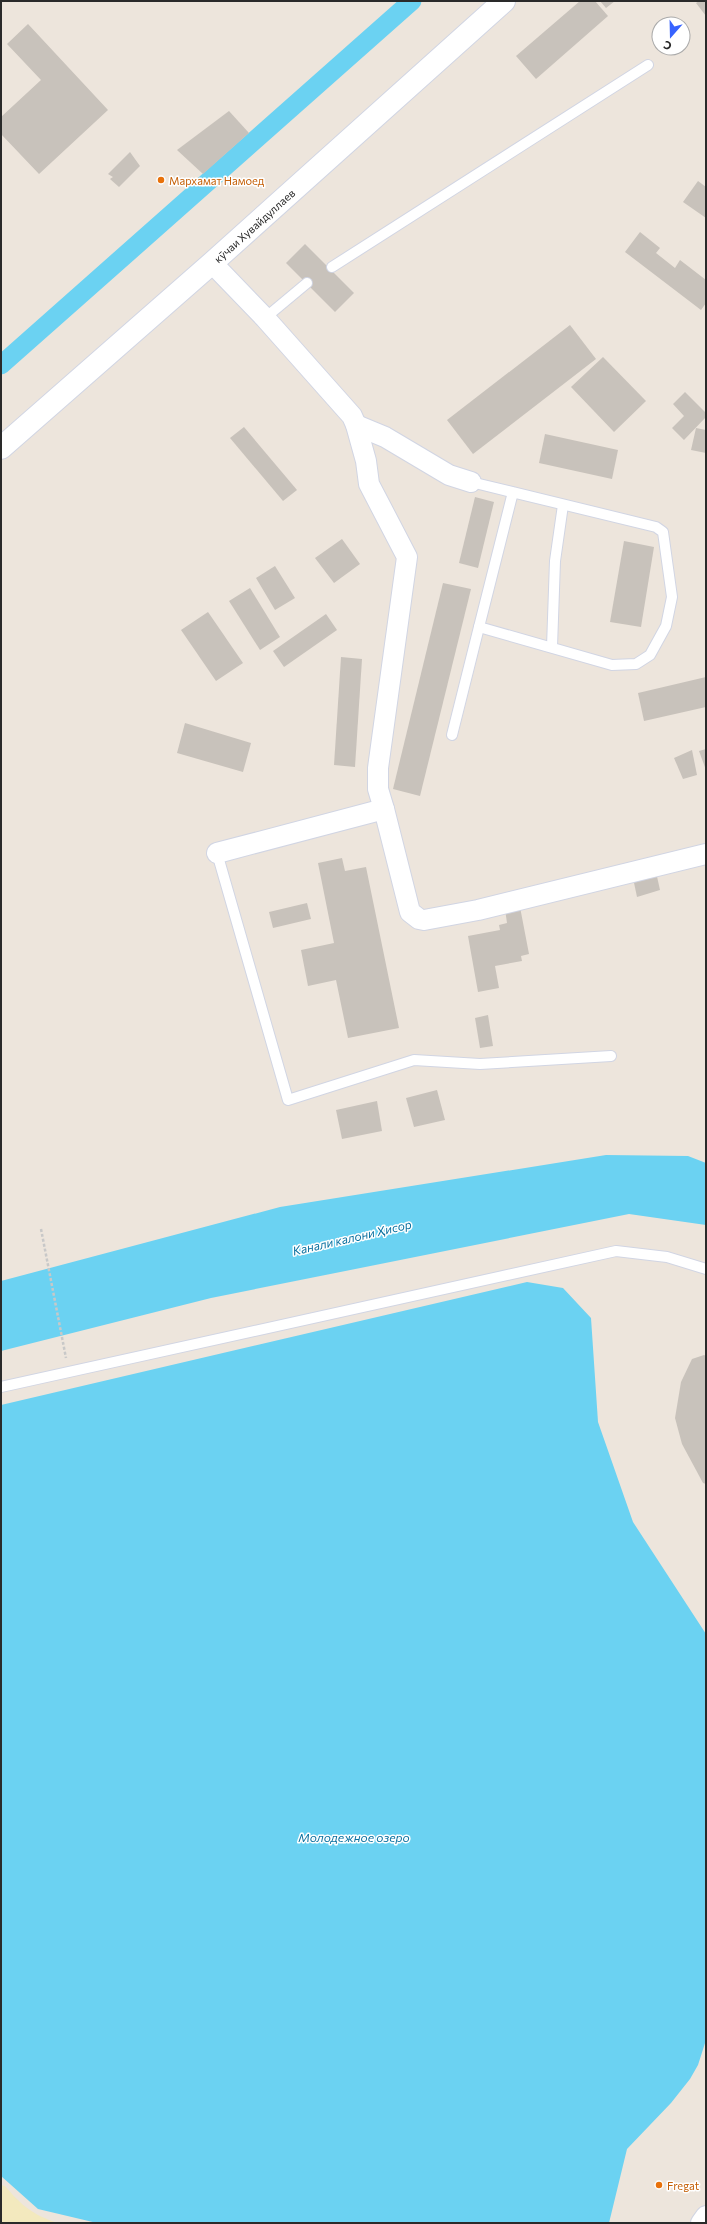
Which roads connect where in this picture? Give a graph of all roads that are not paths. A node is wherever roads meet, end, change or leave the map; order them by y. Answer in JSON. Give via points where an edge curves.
{"nodes":[{"id":1,"x":504,"y":1,"type":"edge"},
{"id":2,"x":648,"y":65,"type":"dead end"},
{"id":3,"x":212,"y":263,"type":"junction"},
{"id":4,"x":332,"y":267,"type":"dead end"},
{"id":5,"x":306,"y":283,"type":"dead end"},
{"id":6,"x":265,"y":318,"type":"junction"},
{"id":7,"x":356,"y":425,"type":"junction"},
{"id":8,"x":1,"y":448,"type":"edge"},
{"id":9,"x":471,"y":482,"type":"joint"},
{"id":10,"x":513,"y":492,"type":"junction"},
{"id":11,"x":563,"y":505,"type":"junction"},
{"id":12,"x":479,"y":627,"type":"junction"},
{"id":13,"x":552,"y":647,"type":"junction"},
{"id":14,"x":452,"y":735,"type":"dead end"},
{"id":15,"x":384,"y":809,"type":"junction"},
{"id":16,"x":217,"y":853,"type":"joint"},
{"id":17,"x":706,"y":854,"type":"edge"},
{"id":18,"x":612,"y":1056,"type":"dead end"},
{"id":19,"x":706,"y":1269,"type":"edge"},
{"id":20,"x":1,"y":1387,"type":"edge"},
{"id":21,"x":706,"y":2216,"type":"edge"},
{"id":22,"x":701,"y":2223,"type":"edge"}],
"edges":[{"from":1,"to":3,"type":"street","name":"кӯчаи Хувайдуллаев"},
{"from":2,"to":4,"type":"lane"},
{"from":3,"to":6,"type":"street"},
{"from":3,"to":8,"type":"street","name":"кӯчаи Хувайдуллаев"},
{"from":5,"to":6,"type":"lane"},
{"from":6,"to":7,"type":"street","via":[[344,405]]},
{"from":7,"to":9,"type":"street","via":[[385,437],[449,474]]},
{"from":7,"to":15,"type":"street","via":[[366,461],[369,484],[407,557],[378,768],[378,789]]},
{"from":9,"to":10,"type":"lane"},
{"from":10,"to":11,"type":"lane"},
{"from":10,"to":12,"type":"lane"},
{"from":11,"to":13,"type":"lane","via":[[555,561]]},
{"from":11,"to":13,"type":"lane","via":[[656,527],[663,532],[672,597],[666,626],[650,655],[636,664],[612,665]]},
{"from":12,"to":13,"type":"lane"},
{"from":12,"to":14,"type":"lane"},
{"from":15,"to":16,"type":"street"},
{"from":15,"to":17,"type":"street","via":[[410,912],[424,920],[478,910]]},
{"from":16,"to":18,"type":"lane","via":[[288,1100],[414,1060],[487,1064]]},
{"from":19,"to":20,"type":"lane","via":[[668,1258],[616,1251]]},
{"from":21,"to":22,"type":"street"}]}
